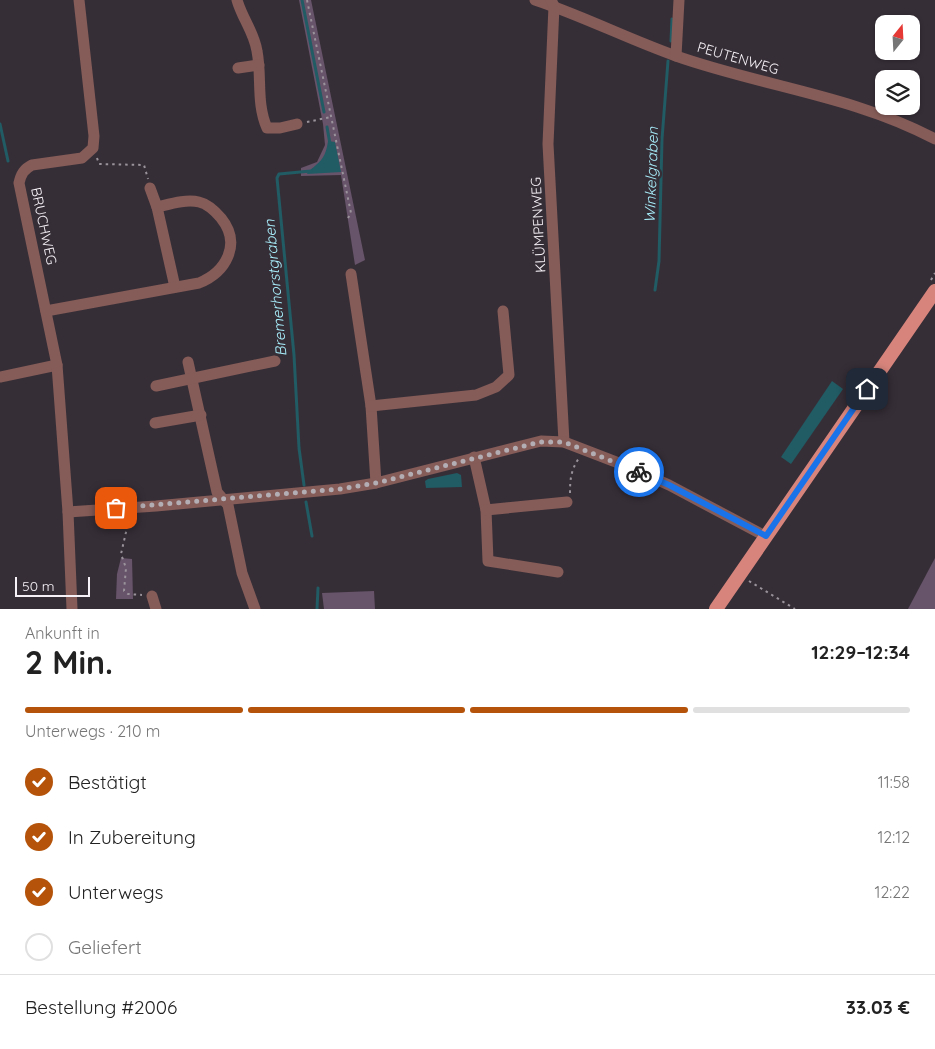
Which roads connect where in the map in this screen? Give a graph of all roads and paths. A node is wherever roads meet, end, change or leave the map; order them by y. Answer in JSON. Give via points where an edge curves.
{"nodes":[{"id":1,"x":79,"y":0,"type":"edge"},
{"id":2,"x":237,"y":0,"type":"edge"},
{"id":3,"x":307,"y":0,"type":"edge"},
{"id":4,"x":535,"y":0,"type":"edge"},
{"id":5,"x":679,"y":0,"type":"edge"},
{"id":6,"x":552,"y":3,"type":"edge"},
{"id":7,"x":676,"y":56,"type":"junction"},
{"id":8,"x":259,"y":65,"type":"junction"},
{"id":9,"x":238,"y":68,"type":"dead end"},
{"id":10,"x":331,"y":117,"type":"junction"},
{"id":11,"x":297,"y":124,"type":"joint"},
{"id":12,"x":935,"y":140,"type":"edge"},
{"id":13,"x":93,"y":148,"type":"junction"},
{"id":14,"x":150,"y":188,"type":"joint"},
{"id":15,"x":156,"y":207,"type":"junction"},
{"id":16,"x":348,"y":218,"type":"dead end"},
{"id":17,"x":352,"y":274,"type":"dead end"},
{"id":18,"x":175,"y":287,"type":"junction"},
{"id":19,"x":935,"y":290,"type":"edge"},
{"id":20,"x":503,"y":311,"type":"dead end"},
{"id":21,"x":46,"y":312,"type":"junction"},
{"id":22,"x":275,"y":361,"type":"dead end"},
{"id":23,"x":188,"y":362,"type":"dead end"},
{"id":24,"x":58,"y":364,"type":"junction"},
{"id":25,"x":0,"y":377,"type":"edge"},
{"id":26,"x":192,"y":379,"type":"junction"},
{"id":27,"x":156,"y":386,"type":"dead end"},
{"id":28,"x":372,"y":406,"type":"junction"},
{"id":29,"x":200,"y":415,"type":"junction"},
{"id":30,"x":155,"y":423,"type":"dead end"},
{"id":31,"x":564,"y":442,"type":"junction"},
{"id":32,"x":584,"y":450,"type":"junction"},
{"id":33,"x":474,"y":457,"type":"junction"},
{"id":34,"x":376,"y":483,"type":"junction"},
{"id":35,"x":223,"y":500,"type":"junction"},
{"id":36,"x":568,"y":502,"type":"joint"},
{"id":37,"x":132,"y":507,"type":"junction"},
{"id":38,"x":486,"y":510,"type":"junction"},
{"id":39,"x":68,"y":512,"type":"junction"},
{"id":40,"x":766,"y":536,"type":"junction"},
{"id":41,"x":558,"y":572,"type":"dead end"},
{"id":42,"x":739,"y":574,"type":"junction"},
{"id":43,"x":152,"y":596,"type":"joint"},
{"id":44,"x":72,"y":609,"type":"edge"},
{"id":45,"x":156,"y":609,"type":"edge"},
{"id":46,"x":255,"y":609,"type":"edge"},
{"id":47,"x":716,"y":609,"type":"edge"},
{"id":48,"x":795,"y":609,"type":"edge"}],
"edges":[{"from":1,"to":13,"type":"street"},
{"from":2,"to":8,"type":"street","via":[[255,42]]},
{"from":3,"to":10,"type":"path"},
{"from":4,"to":6,"type":"street","name":"PEUTENWEG"},
{"from":5,"to":7,"type":"street"},
{"from":6,"to":7,"type":"street","name":"PEUTENWEG"},
{"from":6,"to":31,"type":"street","name":"KLÜMPENWEG","via":[[548,144]]},
{"from":7,"to":12,"type":"street","name":"PEUTENWEG","via":[[873,112]]},
{"from":8,"to":9,"type":"street"},
{"from":8,"to":11,"type":"street","via":[[259,93],[267,128]]},
{"from":10,"to":11,"type":"path"},
{"from":10,"to":16,"type":"path","via":[[351,213]]},
{"from":13,"to":14,"type":"path","via":[[99,164],[144,165]]},
{"from":13,"to":21,"type":"street","name":"BRUCHWEG","via":[[82,158],[32,165],[20,178]]},
{"from":14,"to":15,"type":"street"},
{"from":15,"to":18,"type":"street"},
{"from":15,"to":18,"type":"street","via":[[199,202],[216,212],[230,235],[228,258],[216,274],[199,283]]},
{"from":17,"to":28,"type":"street"},
{"from":18,"to":21,"type":"street"},
{"from":19,"to":40,"type":"main road"},
{"from":20,"to":28,"type":"street","via":[[509,375],[496,387],[476,394]]},
{"from":21,"to":24,"type":"street","name":"BRUCHWEG"},
{"from":22,"to":26,"type":"street"},
{"from":23,"to":26,"type":"street"},
{"from":24,"to":25,"type":"street"},
{"from":24,"to":39,"type":"street","name":"BRUCHWEG"},
{"from":26,"to":27,"type":"street"},
{"from":26,"to":29,"type":"street"},
{"from":28,"to":34,"type":"street"},
{"from":29,"to":30,"type":"street"},
{"from":29,"to":35,"type":"street","via":[[217,492]]},
{"from":31,"to":32,"type":"street"},
{"from":31,"to":33,"type":"street","via":[[540,442]]},
{"from":32,"to":36,"type":"path","via":[[572,470],[571,499]]},
{"from":32,"to":40,"type":"street","via":[[669,485]]},
{"from":33,"to":34,"type":"street"},
{"from":33,"to":38,"type":"street"},
{"from":34,"to":35,"type":"street"},
{"from":35,"to":37,"type":"street"},
{"from":35,"to":46,"type":"street","via":[[228,505],[242,573]]},
{"from":36,"to":38,"type":"street"},
{"from":37,"to":39,"type":"street"},
{"from":37,"to":43,"type":"path","via":[[121,554],[126,568],[124,591]]},
{"from":38,"to":41,"type":"street","via":[[488,561]]},
{"from":39,"to":44,"type":"street","name":"BRUCHWEG"},
{"from":40,"to":42,"type":"main road"},
{"from":42,"to":47,"type":"main road"},
{"from":42,"to":48,"type":"path"},
{"from":43,"to":45,"type":"street"}]}
